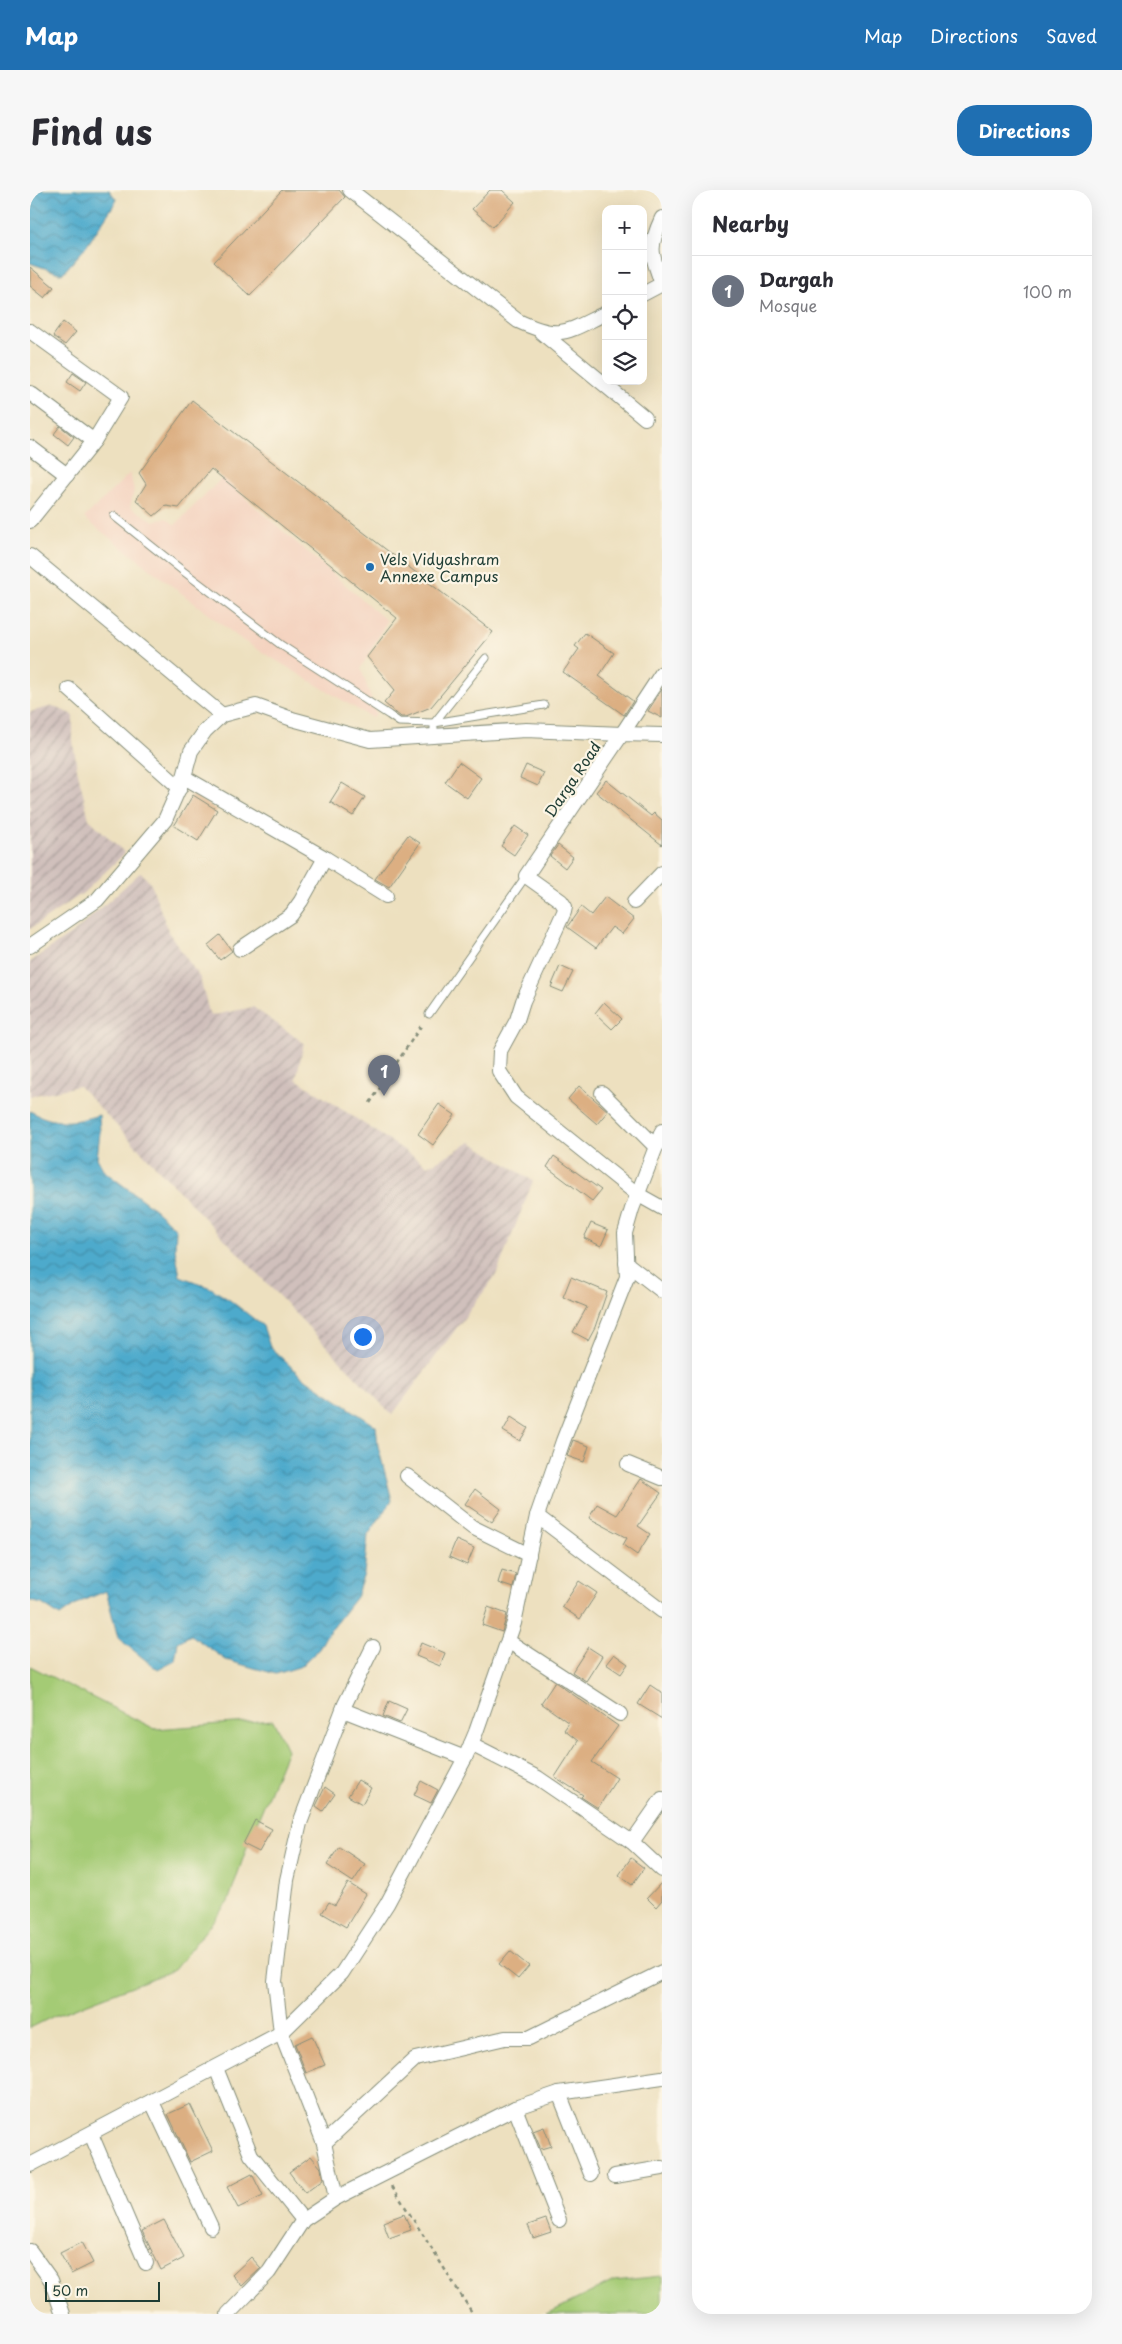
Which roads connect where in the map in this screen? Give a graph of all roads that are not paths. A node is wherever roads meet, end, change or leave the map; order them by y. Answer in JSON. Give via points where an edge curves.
{"nodes":[{"id":1,"x":350,"y":190,"type":"edge"},
{"id":2,"x":662,"y":218,"type":"edge"},
{"id":3,"x":662,"y":284,"type":"edge"},
{"id":4,"x":647,"y":292,"type":"edge"},
{"id":5,"x":602,"y":314,"type":"edge"},
{"id":6,"x":30,"y":331,"type":"edge"},
{"id":7,"x":541,"y":332,"type":"junction"},
{"id":8,"x":30,"y":393,"type":"edge"},
{"id":9,"x":645,"y":418,"type":"dead end"},
{"id":10,"x":94,"y":441,"type":"junction"},
{"id":11,"x":30,"y":447,"type":"edge"},
{"id":12,"x":67,"y":475,"type":"junction"},
{"id":13,"x":114,"y":516,"type":"dead end"},
{"id":14,"x":31,"y":519,"type":"edge"},
{"id":15,"x":30,"y":556,"type":"edge"},
{"id":16,"x":486,"y":658,"type":"dead end"},
{"id":17,"x":662,"y":673,"type":"edge"},
{"id":18,"x":70,"y":689,"type":"dead end"},
{"id":19,"x":544,"y":705,"type":"dead end"},
{"id":20,"x":222,"y":715,"type":"junction"},
{"id":21,"x":434,"y":730,"type":"junction"},
{"id":22,"x":622,"y":734,"type":"junction"},
{"id":23,"x":662,"y":735,"type":"edge"},
{"id":24,"x":182,"y":782,"type":"junction"},
{"id":25,"x":325,"y":858,"type":"junction"},
{"id":26,"x":662,"y":873,"type":"edge"},
{"id":27,"x":526,"y":876,"type":"junction"},
{"id":28,"x":386,"y":896,"type":"dead end"},
{"id":29,"x":634,"y":902,"type":"dead end"},
{"id":30,"x":30,"y":946,"type":"edge"},
{"id":31,"x":240,"y":949,"type":"dead end"},
{"id":32,"x":429,"y":1014,"type":"road end"},
{"id":33,"x":602,"y":1093,"type":"dead end"},
{"id":34,"x":662,"y":1131,"type":"edge"},
{"id":35,"x":656,"y":1147,"type":"junction"},
{"id":36,"x":637,"y":1194,"type":"junction"},
{"id":37,"x":662,"y":1208,"type":"edge"},
{"id":38,"x":626,"y":1263,"type":"junction"},
{"id":39,"x":662,"y":1291,"type":"edge"},
{"id":40,"x":628,"y":1464,"type":"dead end"},
{"id":41,"x":407,"y":1476,"type":"dead end"},
{"id":42,"x":662,"y":1478,"type":"edge"},
{"id":43,"x":537,"y":1516,"type":"junction"},
{"id":44,"x":529,"y":1555,"type":"junction"},
{"id":45,"x":662,"y":1611,"type":"edge"},
{"id":46,"x":508,"y":1641,"type":"junction"},
{"id":47,"x":373,"y":1647,"type":"dead end"},
{"id":48,"x":343,"y":1710,"type":"junction"},
{"id":49,"x":620,"y":1714,"type":"dead end"},
{"id":50,"x":471,"y":1744,"type":"junction"},
{"id":51,"x":465,"y":1758,"type":"junction"},
{"id":52,"x":662,"y":1799,"type":"edge"},
{"id":53,"x":632,"y":1842,"type":"junction"},
{"id":54,"x":662,"y":1870,"type":"edge"},
{"id":55,"x":662,"y":1972,"type":"edge"},
{"id":56,"x":281,"y":2033,"type":"junction"},
{"id":57,"x":216,"y":2068,"type":"junction"},
{"id":58,"x":662,"y":2078,"type":"edge"},
{"id":59,"x":559,"y":2093,"type":"junction"},
{"id":60,"x":152,"y":2102,"type":"junction"},
{"id":61,"x":515,"y":2108,"type":"junction"},
{"id":62,"x":91,"y":2134,"type":"junction"},
{"id":63,"x":324,"y":2143,"type":"junction"},
{"id":64,"x":30,"y":2165,"type":"edge"},
{"id":65,"x":662,"y":2168,"type":"edge"},
{"id":66,"x":591,"y":2174,"type":"dead end"},
{"id":67,"x":615,"y":2176,"type":"dead end"},
{"id":68,"x":336,"y":2198,"type":"junction"},
{"id":69,"x":304,"y":2220,"type":"junction"},
{"id":70,"x":559,"y":2220,"type":"dead end"},
{"id":71,"x":211,"y":2227,"type":"dead end"},
{"id":72,"x":30,"y":2251,"type":"edge"},
{"id":73,"x":146,"y":2263,"type":"dead end"},
{"id":74,"x":63,"y":2314,"type":"edge"},
{"id":75,"x":228,"y":2314,"type":"edge"}],
"edges":[{"from":1,"to":7,"type":"street","via":[[518,321]]},
{"from":2,"to":3,"type":"street","via":[[652,248]]},
{"from":3,"to":4,"type":"street"},
{"from":5,"to":7,"type":"street","via":[[558,334]]},
{"from":6,"to":10,"type":"street","via":[[122,397]]},
{"from":7,"to":9,"type":"street"},
{"from":8,"to":10,"type":"street"},
{"from":10,"to":12,"type":"street"},
{"from":11,"to":12,"type":"street"},
{"from":12,"to":14,"type":"street"},
{"from":13,"to":21,"type":"lane","via":[[281,645],[399,722]]},
{"from":15,"to":20,"type":"street"},
{"from":16,"to":21,"type":"lane"},
{"from":17,"to":22,"type":"street"},
{"from":18,"to":24,"type":"street"},
{"from":19,"to":21,"type":"lane"},
{"from":20,"to":21,"type":"street","via":[[256,706],[370,740]]},
{"from":20,"to":24,"type":"street","via":[[191,751]]},
{"from":21,"to":22,"type":"street"},
{"from":22,"to":23,"type":"street","name":"Darga Road"},
{"from":22,"to":27,"type":"street","name":"Darga Road"},
{"from":24,"to":25,"type":"street"},
{"from":24,"to":30,"type":"street","via":[[165,820],[97,900]]},
{"from":25,"to":28,"type":"street"},
{"from":25,"to":31,"type":"street","via":[[301,902],[290,915]]},
{"from":26,"to":29,"type":"street"},
{"from":27,"to":32,"type":"lane"},
{"from":27,"to":36,"type":"street","via":[[562,901],[565,907],[517,1020],[500,1051],[499,1071],[516,1097]]},
{"from":33,"to":35,"type":"street"},
{"from":34,"to":35,"type":"street"},
{"from":35,"to":36,"type":"street"},
{"from":36,"to":37,"type":"street"},
{"from":36,"to":38,"type":"street","via":[[626,1233]]},
{"from":38,"to":39,"type":"street"},
{"from":38,"to":43,"type":"street","via":[[627,1277]]},
{"from":40,"to":42,"type":"street"},
{"from":41,"to":44,"type":"street","via":[[472,1527]]},
{"from":43,"to":44,"type":"street"},
{"from":43,"to":45,"type":"street"},
{"from":44,"to":46,"type":"street"},
{"from":46,"to":49,"type":"street"},
{"from":46,"to":50,"type":"street"},
{"from":47,"to":48,"type":"street"},
{"from":48,"to":51,"type":"street"},
{"from":48,"to":56,"type":"street","via":[[300,1824],[287,1880],[275,1981]]},
{"from":50,"to":51,"type":"street"},
{"from":50,"to":53,"type":"street","via":[[538,1778]]},
{"from":51,"to":56,"type":"street","via":[[388,1904],[342,1973]]},
{"from":52,"to":53,"type":"street"},
{"from":53,"to":54,"type":"street"},
{"from":55,"to":63,"type":"street","via":[[530,2038],[505,2038],[415,2059]]},
{"from":56,"to":57,"type":"street"},
{"from":56,"to":63,"type":"street"},
{"from":57,"to":60,"type":"street"},
{"from":57,"to":69,"type":"street","via":[[250,2155]]},
{"from":58,"to":59,"type":"street"},
{"from":59,"to":61,"type":"street"},
{"from":59,"to":66,"type":"street"},
{"from":60,"to":62,"type":"street"},
{"from":60,"to":71,"type":"street"},
{"from":61,"to":68,"type":"street"},
{"from":61,"to":70,"type":"street"},
{"from":62,"to":64,"type":"street"},
{"from":62,"to":73,"type":"street"},
{"from":63,"to":68,"type":"street"},
{"from":65,"to":67,"type":"street"},
{"from":68,"to":69,"type":"street"},
{"from":69,"to":75,"type":"street","via":[[269,2272]]},
{"from":72,"to":74,"type":"street","via":[[52,2280]]}]}
